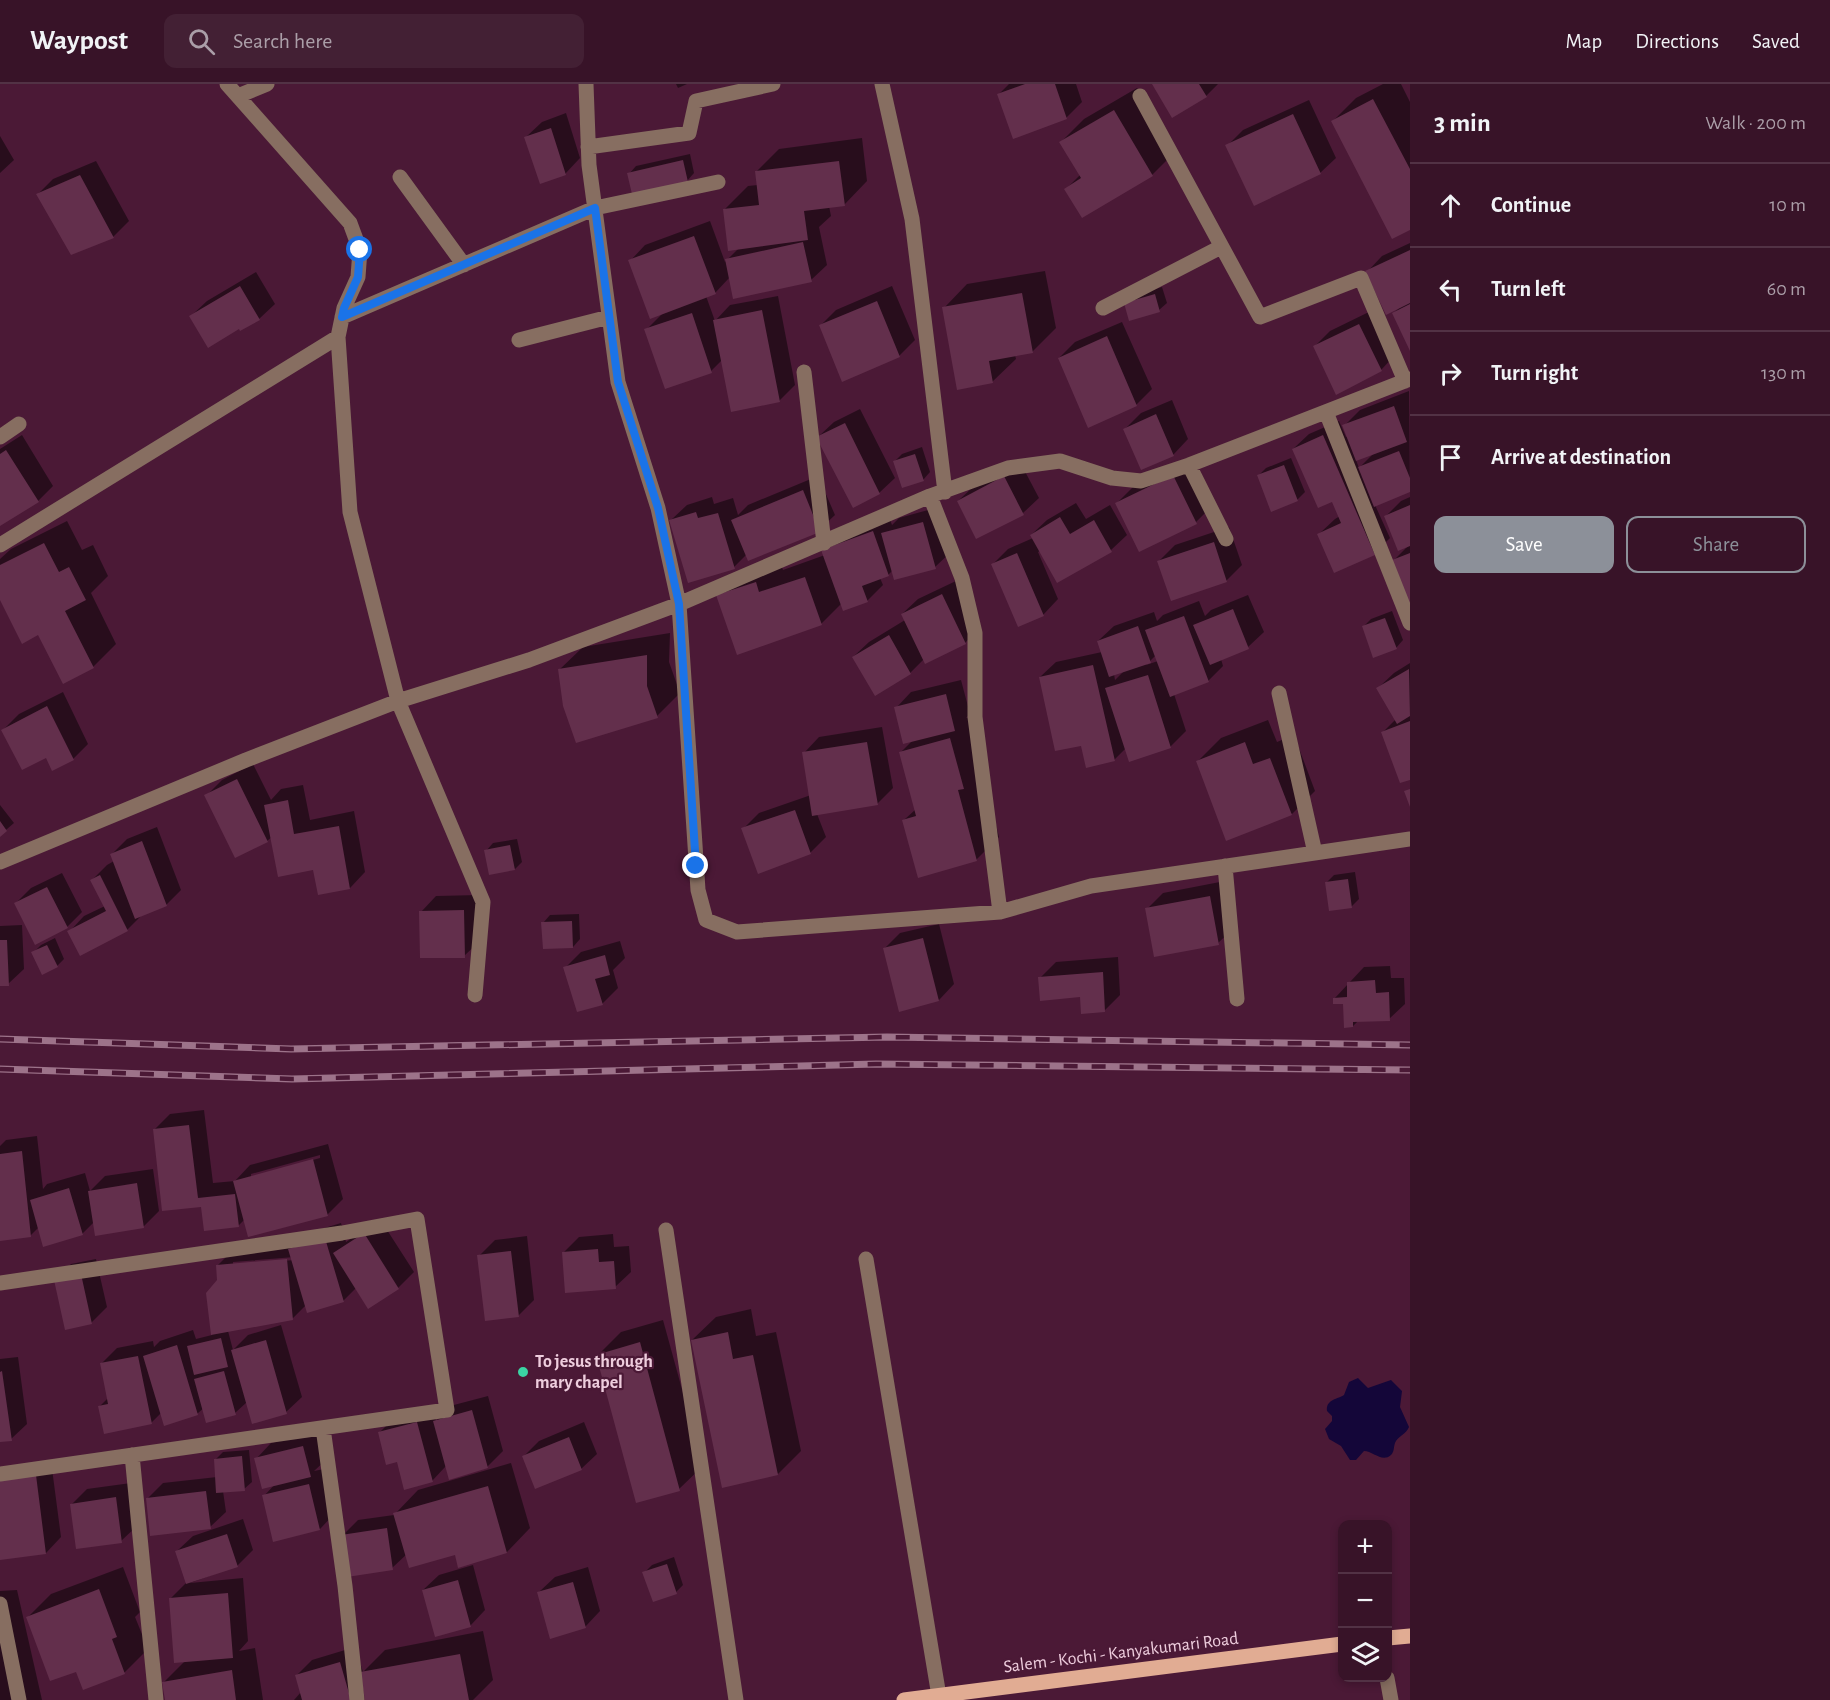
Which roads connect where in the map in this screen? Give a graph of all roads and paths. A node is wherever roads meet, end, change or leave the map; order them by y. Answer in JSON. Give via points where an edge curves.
{"nodes":[{"id":1,"x":227,"y":84,"type":"edge"},
{"id":2,"x":267,"y":84,"type":"edge"},
{"id":3,"x":586,"y":84,"type":"edge"},
{"id":4,"x":773,"y":84,"type":"edge"},
{"id":5,"x":882,"y":84,"type":"edge"},
{"id":6,"x":238,"y":96,"type":"junction"},
{"id":7,"x":1140,"y":96,"type":"dead end"},
{"id":8,"x":588,"y":147,"type":"junction"},
{"id":9,"x":400,"y":177,"type":"dead end"},
{"id":10,"x":718,"y":182,"type":"dead end"},
{"id":11,"x":595,"y":208,"type":"junction"},
{"id":12,"x":1221,"y":247,"type":"junction"},
{"id":13,"x":464,"y":265,"type":"junction"},
{"id":14,"x":1103,"y":308,"type":"dead end"},
{"id":15,"x":342,"y":317,"type":"junction"},
{"id":16,"x":609,"y":318,"type":"junction"},
{"id":17,"x":338,"y":337,"type":"junction"},
{"id":18,"x":519,"y":340,"type":"dead end"},
{"id":19,"x":804,"y":372,"type":"dead end"},
{"id":20,"x":1407,"y":380,"type":"edge"},
{"id":21,"x":1326,"y":412,"type":"junction"},
{"id":22,"x":19,"y":424,"type":"dead end"},
{"id":23,"x":0,"y":437,"type":"edge"},
{"id":24,"x":1189,"y":465,"type":"junction"},
{"id":25,"x":937,"y":494,"type":"junction"},
{"id":26,"x":1226,"y":539,"type":"dead end"},
{"id":27,"x":824,"y":543,"type":"junction"},
{"id":28,"x":0,"y":545,"type":"edge"},
{"id":29,"x":679,"y":604,"type":"junction"},
{"id":30,"x":1410,"y":623,"type":"edge"},
{"id":31,"x":1279,"y":693,"type":"dead end"},
{"id":32,"x":398,"y":701,"type":"junction"},
{"id":33,"x":1410,"y":839,"type":"edge"},
{"id":34,"x":1315,"y":853,"type":"junction"},
{"id":35,"x":0,"y":862,"type":"edge"},
{"id":36,"x":1224,"y":866,"type":"junction"},
{"id":37,"x":1000,"y":912,"type":"junction"},
{"id":38,"x":475,"y":995,"type":"dead end"},
{"id":39,"x":1237,"y":999,"type":"dead end"},
{"id":40,"x":666,"y":1230,"type":"dead end"},
{"id":41,"x":866,"y":1259,"type":"dead end"},
{"id":42,"x":0,"y":1283,"type":"edge"},
{"id":43,"x":323,"y":1428,"type":"junction"},
{"id":44,"x":132,"y":1455,"type":"junction"},
{"id":45,"x":0,"y":1474,"type":"edge"},
{"id":46,"x":0,"y":1604,"type":"edge"},
{"id":47,"x":1410,"y":1636,"type":"edge"},
{"id":48,"x":1392,"y":1638,"type":"edge"},
{"id":49,"x":1338,"y":1645,"type":"edge"},
{"id":50,"x":1389,"y":1682,"type":"edge"},
{"id":51,"x":939,"y":1696,"type":"junction"},
{"id":52,"x":973,"y":1696,"type":"edge"},
{"id":53,"x":19,"y":1700,"type":"edge"},
{"id":54,"x":156,"y":1700,"type":"edge"},
{"id":55,"x":357,"y":1700,"type":"edge"},
{"id":56,"x":736,"y":1700,"type":"edge"},
{"id":57,"x":904,"y":1700,"type":"edge"},
{"id":58,"x":1391,"y":1700,"type":"edge"}],
"edges":[{"from":1,"to":6,"type":"street"},
{"from":2,"to":6,"type":"street"},
{"from":3,"to":8,"type":"street"},
{"from":4,"to":8,"type":"street","via":[[696,101],[689,133]]},
{"from":5,"to":25,"type":"street","via":[[912,219]]},
{"from":6,"to":15,"type":"street","via":[[350,222],[360,250],[358,277]]},
{"from":7,"to":12,"type":"street"},
{"from":8,"to":11,"type":"street"},
{"from":9,"to":13,"type":"street"},
{"from":10,"to":11,"type":"street"},
{"from":11,"to":13,"type":"street"},
{"from":11,"to":16,"type":"street"},
{"from":12,"to":14,"type":"street"},
{"from":12,"to":20,"type":"street","via":[[1260,317],[1361,278]]},
{"from":13,"to":15,"type":"street"},
{"from":15,"to":17,"type":"street"},
{"from":16,"to":18,"type":"street"},
{"from":16,"to":29,"type":"street","via":[[618,382],[658,508]]},
{"from":17,"to":28,"type":"street"},
{"from":17,"to":32,"type":"street","via":[[350,512]]},
{"from":19,"to":27,"type":"street"},
{"from":20,"to":21,"type":"street"},
{"from":21,"to":24,"type":"street"},
{"from":21,"to":30,"type":"street"},
{"from":22,"to":23,"type":"street"},
{"from":24,"to":25,"type":"street","via":[[1141,481],[1112,478],[1060,460],[1008,468]]},
{"from":24,"to":26,"type":"street"},
{"from":25,"to":27,"type":"street"},
{"from":25,"to":37,"type":"street","via":[[975,633],[975,717]]},
{"from":27,"to":29,"type":"street"},
{"from":29,"to":32,"type":"street","via":[[529,660]]},
{"from":29,"to":37,"type":"street","via":[[698,890],[706,921],[737,932]]},
{"from":31,"to":34,"type":"street"},
{"from":32,"to":35,"type":"street"},
{"from":32,"to":38,"type":"street","via":[[483,902]]},
{"from":33,"to":34,"type":"street"},
{"from":34,"to":36,"type":"street"},
{"from":36,"to":37,"type":"street","via":[[1091,886]]},
{"from":36,"to":39,"type":"street"},
{"from":40,"to":56,"type":"street"},
{"from":41,"to":51,"type":"street"},
{"from":42,"to":43,"type":"street","via":[[417,1219],[447,1410]]},
{"from":43,"to":44,"type":"street"},
{"from":43,"to":55,"type":"street"},
{"from":44,"to":45,"type":"street"},
{"from":44,"to":54,"type":"street"},
{"from":46,"to":53,"type":"street"},
{"from":47,"to":48,"type":"main road"},
{"from":49,"to":52,"type":"main road","name":"Salem - Kochi - Kanyakumari Road"},
{"from":50,"to":58,"type":"street"},
{"from":51,"to":52,"type":"main road","name":"Salem - Kochi - Kanyakumari Road"},
{"from":51,"to":57,"type":"main road","name":"Salem - Kochi - Kanyakumari Road"}]}
